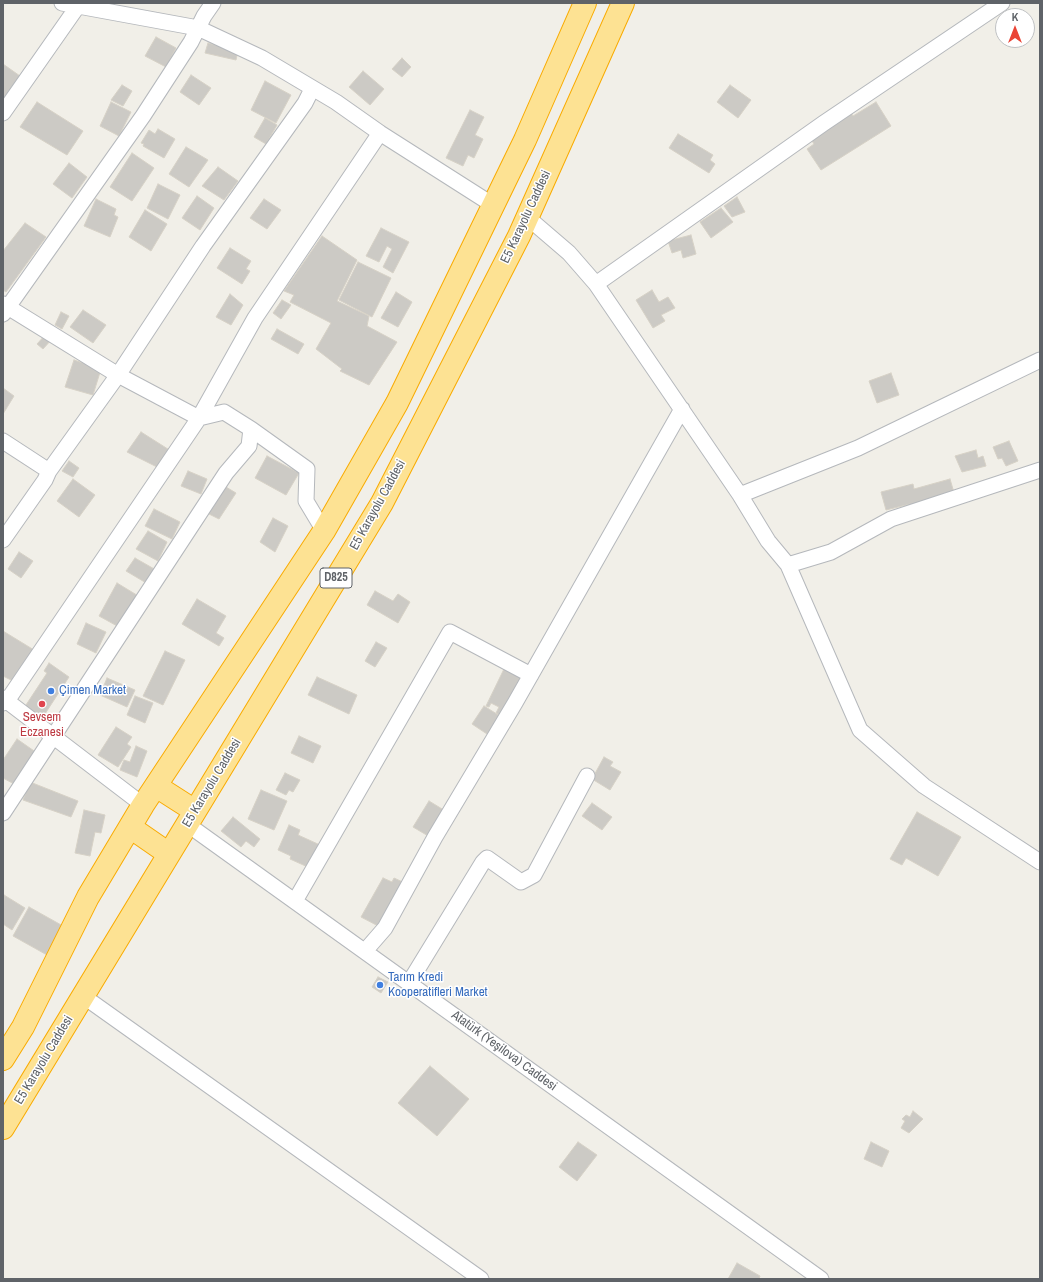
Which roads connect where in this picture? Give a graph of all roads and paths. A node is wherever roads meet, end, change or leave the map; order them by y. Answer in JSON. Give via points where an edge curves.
{"nodes":[{"id":1,"x":62,"y":3,"type":"edge"},
{"id":2,"x":213,"y":3,"type":"edge"},
{"id":3,"x":585,"y":3,"type":"edge"},
{"id":4,"x":623,"y":3,"type":"edge"},
{"id":5,"x":1002,"y":3,"type":"edge"},
{"id":6,"x":80,"y":4,"type":"edge"},
{"id":7,"x":198,"y":28,"type":"junction"},
{"id":8,"x":312,"y":89,"type":"junction"},
{"id":9,"x":3,"y":113,"type":"edge"},
{"id":10,"x":380,"y":134,"type":"junction"},
{"id":11,"x":493,"y":205,"type":"junction"},
{"id":12,"x":527,"y":218,"type":"junction"},
{"id":13,"x":596,"y":284,"type":"junction"},
{"id":14,"x":4,"y":308,"type":"edge"},
{"id":15,"x":1040,"y":360,"type":"edge"},
{"id":16,"x":118,"y":375,"type":"junction"},
{"id":17,"x":682,"y":409,"type":"junction"},
{"id":18,"x":199,"y":418,"type":"junction"},
{"id":19,"x":251,"y":429,"type":"junction"},
{"id":20,"x":3,"y":441,"type":"edge"},
{"id":21,"x":1040,"y":470,"type":"edge"},
{"id":22,"x":49,"y":471,"type":"junction"},
{"id":23,"x":740,"y":495,"type":"junction"},
{"id":24,"x":324,"y":531,"type":"junction"},
{"id":25,"x":3,"y":540,"type":"edge"},
{"id":26,"x":788,"y":565,"type":"junction"},
{"id":27,"x":531,"y":675,"type":"junction"},
{"id":28,"x":4,"y":701,"type":"edge"},
{"id":29,"x":53,"y":736,"type":"junction"},
{"id":30,"x":587,"y":776,"type":"dead end"},
{"id":31,"x":156,"y":786,"type":"junction"},
{"id":32,"x":143,"y":805,"type":"junction"},
{"id":33,"x":3,"y":813,"type":"edge"},
{"id":34,"x":191,"y":818,"type":"junction"},
{"id":35,"x":130,"y":827,"type":"junction"},
{"id":36,"x":169,"y":854,"type":"junction"},
{"id":37,"x":1040,"y":862,"type":"edge"},
{"id":38,"x":295,"y":901,"type":"junction"},
{"id":39,"x":365,"y":951,"type":"junction"},
{"id":40,"x":409,"y":983,"type":"junction"},
{"id":41,"x":83,"y":996,"type":"junction"},
{"id":42,"x":3,"y":1059,"type":"edge"},
{"id":43,"x":3,"y":1128,"type":"edge"},
{"id":44,"x":481,"y":1279,"type":"edge"},
{"id":45,"x":820,"y":1279,"type":"edge"}],
"edges":[{"from":1,"to":6,"type":"street"},
{"from":2,"to":7,"type":"street"},
{"from":3,"to":11,"type":"highway","number":"D825","via":[[525,140]]},
{"from":4,"to":12,"type":"highway","name":"E5 Karayolu Caddesi","number":"D825"},
{"from":5,"to":13,"type":"street","via":[[824,123]]},
{"from":6,"to":7,"type":"street"},
{"from":6,"to":9,"type":"street"},
{"from":7,"to":8,"type":"street","via":[[262,58]]},
{"from":7,"to":14,"type":"street","via":[[143,116]]},
{"from":8,"to":10,"type":"street","via":[[336,102]]},
{"from":8,"to":16,"type":"street","via":[[305,104],[203,246]]},
{"from":10,"to":11,"type":"street"},
{"from":10,"to":18,"type":"street","via":[[255,318]]},
{"from":11,"to":24,"type":"highway","number":"D825","via":[[397,403]]},
{"from":12,"to":13,"type":"street","via":[[569,253]]},
{"from":12,"to":34,"type":"highway","name":"E5 Karayolu Caddesi","number":"D825","via":[[382,503]]},
{"from":13,"to":17,"type":"street"},
{"from":14,"to":16,"type":"street"},
{"from":15,"to":23,"type":"street","via":[[858,448]]},
{"from":16,"to":18,"type":"street"},
{"from":16,"to":22,"type":"street"},
{"from":17,"to":23,"type":"street"},
{"from":17,"to":27,"type":"street"},
{"from":18,"to":19,"type":"street","via":[[224,412]]},
{"from":18,"to":28,"type":"street"},
{"from":19,"to":24,"type":"street","via":[[307,468],[306,501]]},
{"from":19,"to":29,"type":"street","via":[[249,446],[226,473]]},
{"from":20,"to":22,"type":"street"},
{"from":21,"to":26,"type":"street","via":[[891,519],[831,552]]},
{"from":22,"to":25,"type":"street"},
{"from":23,"to":26,"type":"street","via":[[768,541]]},
{"from":24,"to":31,"type":"highway","number":"D825"},
{"from":26,"to":37,"type":"street","via":[[860,730],[924,786]]},
{"from":27,"to":38,"type":"street","via":[[450,632]]},
{"from":27,"to":39,"type":"street","via":[[435,837],[385,928]]},
{"from":28,"to":29,"type":"street"},
{"from":29,"to":32,"type":"street"},
{"from":29,"to":33,"type":"street"},
{"from":30,"to":40,"type":"street","via":[[534,875],[521,882],[486,858]]},
{"from":31,"to":32,"type":"highway","number":"D825"},
{"from":31,"to":34,"type":"highway"},
{"from":32,"to":35,"type":"highway","number":"D825"},
{"from":34,"to":36,"type":"highway","name":"E5 Karayolu Caddesi","number":"D825"},
{"from":34,"to":38,"type":"street","name":"Atatürk (Yeşilova) Caddesi"},
{"from":35,"to":36,"type":"highway"},
{"from":35,"to":42,"type":"highway","number":"D825","via":[[88,897],[23,1027]]},
{"from":36,"to":41,"type":"highway","name":"E5 Karayolu Caddesi","number":"D825"},
{"from":38,"to":39,"type":"street","name":"Atatürk (Yeşilova) Caddesi"},
{"from":39,"to":40,"type":"street","name":"Atatürk (Yeşilova) Caddesi"},
{"from":40,"to":45,"type":"street","name":"Atatürk (Yeşilova) Caddesi"},
{"from":41,"to":43,"type":"highway","name":"E5 Karayolu Caddesi","number":"D825"},
{"from":41,"to":44,"type":"street"}]}
